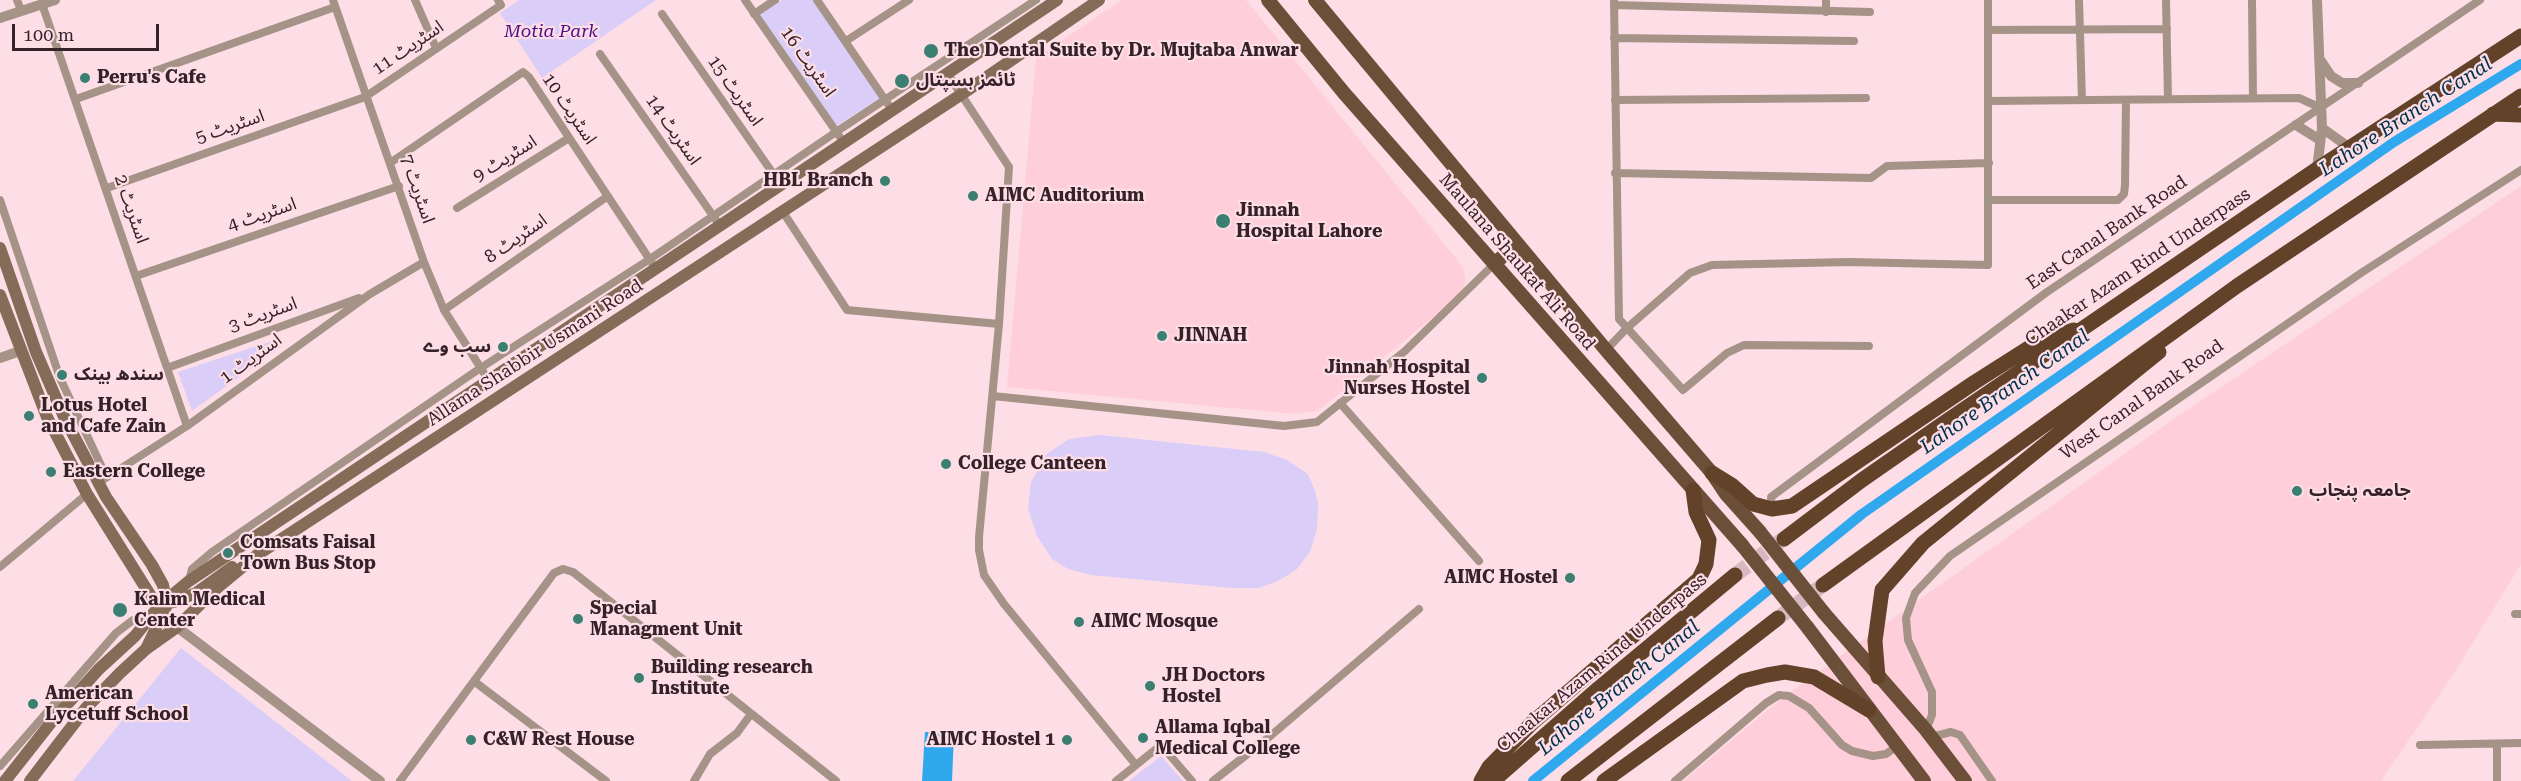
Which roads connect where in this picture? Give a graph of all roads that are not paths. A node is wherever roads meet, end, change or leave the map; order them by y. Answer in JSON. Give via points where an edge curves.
{"nodes":[{"id":1,"x":55,"y":0,"type":"edge"},
{"id":2,"x":415,"y":0,"type":"edge"},
{"id":3,"x":745,"y":0,"type":"edge"},
{"id":4,"x":775,"y":0,"type":"edge"},
{"id":5,"x":817,"y":0,"type":"edge"},
{"id":6,"x":909,"y":0,"type":"edge"},
{"id":7,"x":1036,"y":0,"type":"edge"},
{"id":8,"x":1057,"y":0,"type":"edge"},
{"id":9,"x":1099,"y":0,"type":"edge"},
{"id":10,"x":1268,"y":0,"type":"edge"},
{"id":11,"x":1315,"y":0,"type":"edge"},
{"id":12,"x":1826,"y":0,"type":"edge"},
{"id":13,"x":1988,"y":0,"type":"edge"},
{"id":14,"x":2079,"y":0,"type":"edge"},
{"id":15,"x":2166,"y":0,"type":"edge"},
{"id":16,"x":2252,"y":0,"type":"edge"},
{"id":17,"x":2317,"y":0,"type":"edge"},
{"id":18,"x":2480,"y":0,"type":"edge"},
{"id":19,"x":334,"y":3,"type":"edge"},
{"id":20,"x":500,"y":3,"type":"edge"},
{"id":21,"x":1614,"y":3,"type":"edge"},
{"id":22,"x":42,"y":4,"type":"junction"},
{"id":23,"x":19,"y":5,"type":"edge"},
{"id":24,"x":1826,"y":12,"type":"junction"},
{"id":25,"x":1870,"y":12,"type":"dead end"},
{"id":26,"x":662,"y":14,"type":"dead end"},
{"id":27,"x":754,"y":14,"type":"junction"},
{"id":28,"x":0,"y":18,"type":"edge"},
{"id":29,"x":2080,"y":29,"type":"junction"},
{"id":30,"x":2167,"y":29,"type":"junction"},
{"id":31,"x":1988,"y":30,"type":"junction"},
{"id":32,"x":2521,"y":36,"type":"edge"},
{"id":33,"x":1614,"y":38,"type":"junction"},
{"id":34,"x":846,"y":41,"type":"junction"},
{"id":35,"x":1854,"y":41,"type":"dead end"},
{"id":36,"x":436,"y":48,"type":"junction"},
{"id":37,"x":600,"y":54,"type":"dead end"},
{"id":38,"x":2319,"y":58,"type":"junction"},
{"id":39,"x":947,"y":74,"type":"junction"},
{"id":40,"x":2358,"y":83,"type":"junction"},
{"id":41,"x":962,"y":94,"type":"junction"},
{"id":42,"x":2521,"y":96,"type":"edge"},
{"id":43,"x":365,"y":98,"type":"junction"},
{"id":44,"x":1866,"y":98,"type":"dead end"},
{"id":45,"x":2253,"y":98,"type":"junction"},
{"id":46,"x":76,"y":99,"type":"junction"},
{"id":47,"x":2168,"y":99,"type":"junction"},
{"id":48,"x":1615,"y":100,"type":"junction"},
{"id":49,"x":2082,"y":100,"type":"junction"},
{"id":50,"x":2126,"y":100,"type":"junction"},
{"id":51,"x":1988,"y":101,"type":"junction"},
{"id":52,"x":889,"y":105,"type":"junction"},
{"id":53,"x":2321,"y":108,"type":"junction"},
{"id":54,"x":2493,"y":114,"type":"junction"},
{"id":55,"x":2521,"y":115,"type":"edge"},
{"id":56,"x":2296,"y":125,"type":"junction"},
{"id":57,"x":2322,"y":128,"type":"junction"},
{"id":58,"x":836,"y":132,"type":"junction"},
{"id":59,"x":569,"y":138,"type":"junction"},
{"id":60,"x":2320,"y":140,"type":"junction"},
{"id":61,"x":844,"y":142,"type":"junction"},
{"id":62,"x":2350,"y":148,"type":"junction"},
{"id":63,"x":390,"y":162,"type":"junction"},
{"id":64,"x":1989,"y":164,"type":"junction"},
{"id":65,"x":2317,"y":169,"type":"junction"},
{"id":66,"x":2521,"y":170,"type":"edge"},
{"id":67,"x":1616,"y":173,"type":"junction"},
{"id":68,"x":777,"y":180,"type":"junction"},
{"id":69,"x":399,"y":186,"type":"junction"},
{"id":70,"x":107,"y":188,"type":"junction"},
{"id":71,"x":608,"y":196,"type":"junction"},
{"id":72,"x":0,"y":200,"type":"edge"},
{"id":73,"x":1989,"y":200,"type":"junction"},
{"id":74,"x":457,"y":208,"type":"dead end"},
{"id":75,"x":783,"y":212,"type":"junction"},
{"id":76,"x":716,"y":221,"type":"junction"},
{"id":77,"x":1517,"y":244,"type":"junction"},
{"id":78,"x":0,"y":248,"type":"edge"},
{"id":79,"x":424,"y":262,"type":"junction"},
{"id":80,"x":653,"y":264,"type":"junction"},
{"id":81,"x":1494,"y":264,"type":"junction"},
{"id":82,"x":136,"y":276,"type":"junction"},
{"id":83,"x":2237,"y":286,"type":"junction"},
{"id":84,"x":370,"y":294,"type":"junction"},
{"id":85,"x":0,"y":295,"type":"edge"},
{"id":86,"x":444,"y":310,"type":"junction"},
{"id":87,"x":999,"y":324,"type":"junction"},
{"id":88,"x":2088,"y":326,"type":"junction"},
{"id":89,"x":1627,"y":328,"type":"junction"},
{"id":90,"x":1869,"y":346,"type":"dead end"},
{"id":91,"x":1606,"y":350,"type":"junction"},
{"id":92,"x":20,"y":351,"type":"junction"},
{"id":93,"x":0,"y":358,"type":"edge"},
{"id":94,"x":167,"y":368,"type":"junction"},
{"id":95,"x":479,"y":369,"type":"junction"},
{"id":96,"x":489,"y":381,"type":"junction"},
{"id":97,"x":993,"y":396,"type":"junction"},
{"id":98,"x":1340,"y":403,"type":"junction"},
{"id":99,"x":187,"y":426,"type":"junction"},
{"id":100,"x":1712,"y":473,"type":"junction"},
{"id":101,"x":102,"y":479,"type":"junction"},
{"id":102,"x":1694,"y":490,"type":"junction"},
{"id":103,"x":87,"y":494,"type":"junction"},
{"id":104,"x":1772,"y":509,"type":"junction"},
{"id":105,"x":1784,"y":539,"type":"tunnel mouth"},
{"id":106,"x":257,"y":555,"type":"junction"},
{"id":107,"x":1479,"y":561,"type":"dead end"},
{"id":108,"x":0,"y":566,"type":"edge"},
{"id":109,"x":1736,"y":575,"type":"tunnel mouth"},
{"id":110,"x":189,"y":581,"type":"junction"},
{"id":111,"x":1823,"y":585,"type":"tunnel mouth"},
{"id":112,"x":164,"y":603,"type":"junction"},
{"id":113,"x":1419,"y":609,"type":"dead end"},
{"id":114,"x":1778,"y":618,"type":"tunnel mouth"},
{"id":115,"x":144,"y":626,"type":"junction"},
{"id":116,"x":177,"y":627,"type":"junction"},
{"id":117,"x":146,"y":649,"type":"junction"},
{"id":118,"x":1878,"y":678,"type":"junction"},
{"id":119,"x":476,"y":682,"type":"junction"},
{"id":120,"x":1869,"y":710,"type":"junction"},
{"id":121,"x":751,"y":714,"type":"junction"},
{"id":122,"x":1928,"y":734,"type":"junction"},
{"id":123,"x":2521,"y":743,"type":"edge"},
{"id":124,"x":2497,"y":744,"type":"junction"},
{"id":125,"x":2420,"y":745,"type":"dead end"},
{"id":126,"x":1896,"y":747,"type":"junction"},
{"id":127,"x":8,"y":755,"type":"junction"},
{"id":128,"x":18,"y":764,"type":"junction"},
{"id":129,"x":1136,"y":765,"type":"junction"},
{"id":130,"x":0,"y":766,"type":"edge"},
{"id":131,"x":5,"y":781,"type":"edge"},
{"id":132,"x":30,"y":781,"type":"edge"},
{"id":133,"x":380,"y":781,"type":"edge"},
{"id":134,"x":400,"y":781,"type":"edge"},
{"id":135,"x":606,"y":781,"type":"edge"},
{"id":136,"x":694,"y":781,"type":"edge"},
{"id":137,"x":836,"y":781,"type":"edge"},
{"id":138,"x":1116,"y":781,"type":"edge"},
{"id":139,"x":1192,"y":781,"type":"edge"},
{"id":140,"x":1213,"y":781,"type":"edge"},
{"id":141,"x":1481,"y":781,"type":"edge"},
{"id":142,"x":1493,"y":781,"type":"edge"},
{"id":143,"x":1568,"y":781,"type":"edge"},
{"id":144,"x":1604,"y":781,"type":"edge"},
{"id":145,"x":1675,"y":781,"type":"edge"},
{"id":146,"x":1924,"y":781,"type":"edge"},
{"id":147,"x":1965,"y":781,"type":"edge"},
{"id":148,"x":1992,"y":781,"type":"edge"},
{"id":149,"x":2497,"y":781,"type":"edge"}],
"edges":[{"from":1,"to":22,"type":"street"},
{"from":2,"to":36,"type":"street"},
{"from":3,"to":27,"type":"street","name":"اسٹریٹ 16"},
{"from":4,"to":27,"type":"street"},
{"from":5,"to":34,"type":"street"},
{"from":6,"to":34,"type":"street"},
{"from":7,"to":52,"type":"street"},
{"from":8,"to":39,"type":"main road","name":"Allama Shabbir Usmani Road"},
{"from":9,"to":41,"type":"main road","name":"Allama Shabbir Usmani Road"},
{"from":10,"to":81,"type":"main road","name":"Maulana Shaukat Ali Road"},
{"from":11,"to":77,"type":"main road","name":"Maulana Shaukat Ali Road"},
{"from":12,"to":24,"type":"street"},
{"from":13,"to":31,"type":"street"},
{"from":14,"to":29,"type":"street"},
{"from":15,"to":30,"type":"street"},
{"from":16,"to":45,"type":"street"},
{"from":17,"to":38,"type":"street"},
{"from":18,"to":40,"type":"street","name":"East Canal Bank Road"},
{"from":19,"to":43,"type":"street","name":"اسٹریٹ 7"},
{"from":19,"to":46,"type":"street"},
{"from":20,"to":36,"type":"street","name":"اسٹریٹ 11"},
{"from":21,"to":24,"type":"street"},
{"from":21,"to":33,"type":"street"},
{"from":22,"to":23,"type":"street"},
{"from":22,"to":46,"type":"street","name":"اسٹریٹ 2"},
{"from":23,"to":28,"type":"street"},
{"from":24,"to":25,"type":"street"},
{"from":26,"to":68,"type":"street","name":"اسٹریٹ 15"},
{"from":27,"to":58,"type":"street","name":"اسٹریٹ 16"},
{"from":29,"to":30,"type":"street"},
{"from":29,"to":31,"type":"street"},
{"from":29,"to":49,"type":"street"},
{"from":30,"to":47,"type":"street"},
{"from":31,"to":51,"type":"street"},
{"from":32,"to":62,"type":"highway","name":"Chaakar Azam Rind Underpass"},
{"from":33,"to":35,"type":"street"},
{"from":33,"to":48,"type":"street"},
{"from":34,"to":52,"type":"street"},
{"from":36,"to":43,"type":"street","name":"اسٹریٹ 11"},
{"from":37,"to":76,"type":"street","name":"اسٹریٹ 14"},
{"from":38,"to":40,"type":"street","via":[[2331,76],[2342,83]]},
{"from":38,"to":53,"type":"street"},
{"from":39,"to":41,"type":"street"},
{"from":39,"to":52,"type":"main road","name":"Allama Shabbir Usmani Road"},
{"from":40,"to":53,"type":"street","name":"East Canal Bank Road"},
{"from":41,"to":75,"type":"main road","name":"Allama Shabbir Usmani Road"},
{"from":41,"to":87,"type":"street","via":[[1009,167]]},
{"from":42,"to":54,"type":"highway","name":"West Canal Bank Road"},
{"from":43,"to":63,"type":"street","name":"اسٹریٹ 7"},
{"from":43,"to":70,"type":"street","name":"اسٹریٹ 5"},
{"from":44,"to":48,"type":"street"},
{"from":45,"to":47,"type":"street"},
{"from":45,"to":53,"type":"street","via":[[2299,98]]},
{"from":46,"to":70,"type":"street","name":"اسٹریٹ 2"},
{"from":47,"to":50,"type":"street"},
{"from":48,"to":67,"type":"street"},
{"from":49,"to":50,"type":"street"},
{"from":49,"to":51,"type":"street"},
{"from":50,"to":73,"type":"street","via":[[2125,185],[2118,200]]},
{"from":51,"to":64,"type":"street"},
{"from":52,"to":58,"type":"street"},
{"from":52,"to":61,"type":"main road","name":"Allama Shabbir Usmani Road"},
{"from":53,"to":56,"type":"street","name":"East Canal Bank Road"},
{"from":53,"to":57,"type":"street"},
{"from":54,"to":55,"type":"highway"},
{"from":54,"to":83,"type":"highway","name":"West Canal Bank Road"},
{"from":56,"to":60,"type":"street"},
{"from":56,"to":104,"type":"street","name":"East Canal Bank Road","via":[[2047,292],[1771,496]]},
{"from":57,"to":60,"type":"street"},
{"from":57,"to":62,"type":"street"},
{"from":58,"to":61,"type":"street","name":"اسٹریٹ 16"},
{"from":58,"to":68,"type":"street"},
{"from":59,"to":63,"type":"street","name":"اسٹریٹ 10","via":[[523,72]]},
{"from":59,"to":71,"type":"street","name":"اسٹریٹ 10"},
{"from":59,"to":74,"type":"street","name":"اسٹریٹ 9"},
{"from":60,"to":65,"type":"street"},
{"from":61,"to":68,"type":"main road","name":"Allama Shabbir Usmani Road"},
{"from":62,"to":65,"type":"highway","name":"Chaakar Azam Rind Underpass"},
{"from":63,"to":69,"type":"street","name":"اسٹریٹ 7"},
{"from":64,"to":67,"type":"street","via":[[1887,166],[1871,178]]},
{"from":64,"to":73,"type":"street"},
{"from":65,"to":88,"type":"highway","name":"Chaakar Azam Rind Underpass"},
{"from":66,"to":122,"type":"street","name":"West Canal Bank Road","via":[[2361,273],[1950,556],[1915,593],[1906,618],[1908,640],[1932,692]]},
{"from":67,"to":89,"type":"street","via":[[1618,308],[1619,320]]},
{"from":68,"to":76,"type":"main road","name":"Allama Shabbir Usmani Road"},
{"from":69,"to":79,"type":"street","name":"اسٹریٹ 7"},
{"from":69,"to":82,"type":"street","name":"اسٹریٹ 4"},
{"from":70,"to":82,"type":"street","name":"اسٹریٹ 2"},
{"from":71,"to":80,"type":"street","name":"اسٹریٹ 10"},
{"from":71,"to":86,"type":"street","name":"اسٹریٹ 8"},
{"from":72,"to":101,"type":"street","via":[[60,378]]},
{"from":73,"to":89,"type":"street","via":[[1988,265],[1712,265],[1690,273]]},
{"from":75,"to":87,"type":"street","via":[[847,310]]},
{"from":75,"to":106,"type":"main road","name":"Allama Shabbir Usmani Road"},
{"from":76,"to":80,"type":"main road","name":"Allama Shabbir Usmani Road"},
{"from":77,"to":81,"type":"main road"},
{"from":77,"to":91,"type":"main road","name":"Maulana Shaukat Ali Road"},
{"from":78,"to":101,"type":"main road","via":[[64,419]]},
{"from":79,"to":84,"type":"street","name":"اسٹریٹ 1"},
{"from":79,"to":86,"type":"street","name":"اسٹریٹ 7"},
{"from":80,"to":95,"type":"street"},
{"from":80,"to":96,"type":"main road","name":"Allama Shabbir Usmani Road"},
{"from":81,"to":98,"type":"street","via":[[1405,351]]},
{"from":81,"to":102,"type":"main road","name":"Maulana Shaukat Ali Road"},
{"from":82,"to":94,"type":"street","name":"اسٹریٹ 2"},
{"from":83,"to":111,"type":"highway","name":"West Canal Bank Road"},
{"from":83,"to":118,"type":"highway","via":[[2124,383],[1923,543],[1882,590],[1875,641]]},
{"from":84,"to":94,"type":"street","name":"اسٹریٹ 3"},
{"from":84,"to":99,"type":"street","name":"اسٹریٹ 1"},
{"from":85,"to":92,"type":"main road"},
{"from":86,"to":95,"type":"street","name":"اسٹریٹ 7"},
{"from":87,"to":97,"type":"street"},
{"from":88,"to":104,"type":"highway","via":[[2041,340],[1804,499],[1792,506]]},
{"from":88,"to":105,"type":"highway","name":"Chaakar Azam Rind Underpass","via":[[1897,456]]},
{"from":89,"to":90,"type":"street","via":[[1683,390],[1727,353],[1744,345]]},
{"from":89,"to":91,"type":"street"},
{"from":91,"to":100,"type":"main road","name":"Maulana Shaukat Ali Road"},
{"from":92,"to":93,"type":"street"},
{"from":92,"to":103,"type":"main road","via":[[47,417]]},
{"from":94,"to":99,"type":"street","name":"اسٹریٹ 2"},
{"from":95,"to":96,"type":"street","name":"اسٹریٹ 7"},
{"from":95,"to":110,"type":"street","via":[[212,552],[192,569]]},
{"from":96,"to":110,"type":"main road","name":"Allama Shabbir Usmani Road"},
{"from":97,"to":98,"type":"street","via":[[1284,426],[1317,422]]},
{"from":97,"to":129,"type":"street","via":[[979,537],[984,575]]},
{"from":98,"to":107,"type":"street"},
{"from":99,"to":101,"type":"street","name":"اسٹریٹ 1"},
{"from":100,"to":104,"type":"highway","via":[[1753,504]]},
{"from":100,"to":118,"type":"main road","name":"Maulana Shaukat Ali Road","bridge":true},
{"from":101,"to":112,"type":"main road","via":[[163,585]]},
{"from":102,"to":120,"type":"main road","name":"Maulana Shaukat Ali Road","bridge":true,"via":[[1742,545]]},
{"from":102,"to":141,"type":"highway","via":[[1696,512],[1708,540],[1706,564],[1699,579],[1532,723],[1489,767]]},
{"from":103,"to":108,"type":"street"},
{"from":103,"to":112,"type":"main road","via":[[148,592]]},
{"from":106,"to":112,"type":"main road","via":[[226,570],[196,593]]},
{"from":106,"to":116,"type":"main road","name":"Allama Shabbir Usmani Road"},
{"from":109,"to":142,"type":"highway","name":"Chaakar Azam Rind Underpass"},
{"from":110,"to":112,"type":"main road","name":"Allama Shabbir Usmani Road"},
{"from":112,"to":115,"type":"main road","name":"Allama Shabbir Usmani Road"},
{"from":112,"to":117,"type":"main road"},
{"from":113,"to":140,"type":"street"},
{"from":114,"to":143,"type":"highway"},
{"from":115,"to":127,"type":"street","via":[[133,620],[116,633]]},
{"from":115,"to":128,"type":"main road","name":"Allama Shabbir Usmani Road","via":[[99,669]]},
{"from":116,"to":117,"type":"main road","name":"Allama Shabbir Usmani Road"},
{"from":116,"to":133,"type":"street"},
{"from":117,"to":132,"type":"main road","name":"Allama Shabbir Usmani Road","via":[[86,708]]},
{"from":118,"to":122,"type":"main road"},
{"from":119,"to":121,"type":"street","via":[[554,573],[563,569],[573,572]]},
{"from":119,"to":134,"type":"street"},
{"from":119,"to":135,"type":"street"},
{"from":120,"to":126,"type":"main road"},
{"from":120,"to":144,"type":"highway","via":[[1814,677],[1800,673],[1743,681]]},
{"from":121,"to":136,"type":"street","via":[[737,734],[710,754]]},
{"from":121,"to":137,"type":"street"},
{"from":122,"to":147,"type":"main road"},
{"from":122,"to":148,"type":"street","via":[[1960,735]]},
{"from":123,"to":124,"type":"street"},
{"from":124,"to":125,"type":"street"},
{"from":124,"to":149,"type":"street"},
{"from":126,"to":145,"type":"street","via":[[1873,756],[1852,751],[1809,708],[1789,696],[1779,695]]},
{"from":126,"to":146,"type":"main road"},
{"from":127,"to":128,"type":"street"},
{"from":127,"to":130,"type":"street"},
{"from":128,"to":131,"type":"main road","name":"Allama Shabbir Usmani Road"},
{"from":129,"to":138,"type":"street"},
{"from":129,"to":139,"type":"street","via":[[1161,744]]}]}
